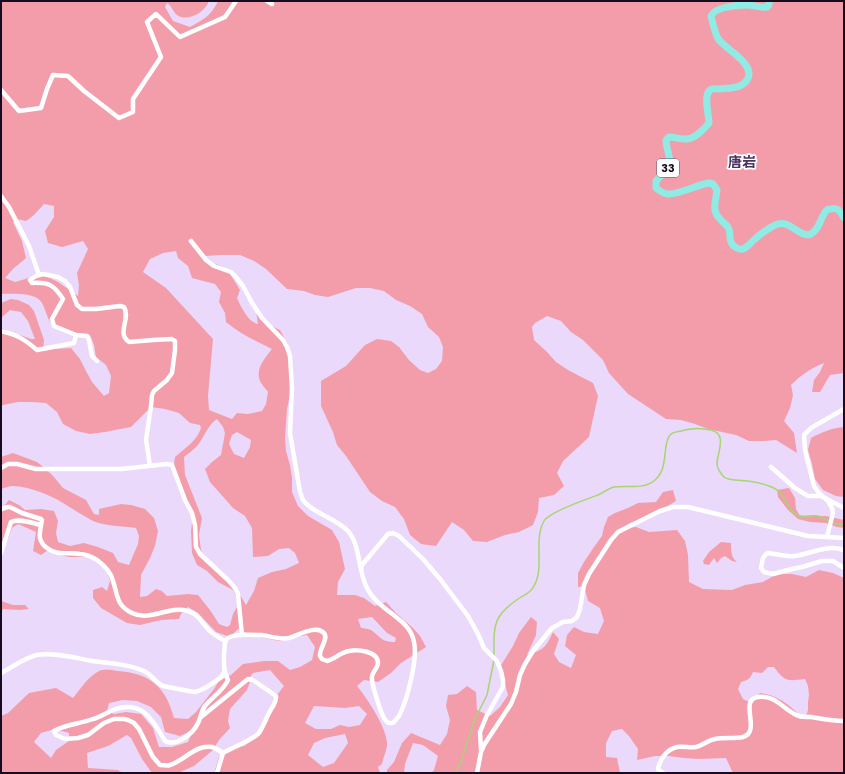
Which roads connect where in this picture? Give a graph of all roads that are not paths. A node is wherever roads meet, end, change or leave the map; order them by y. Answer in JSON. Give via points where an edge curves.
{"nodes":[{"id":1,"x":236,"y":1,"type":"edge"},
{"id":2,"x":267,"y":1,"type":"edge"},
{"id":3,"x":769,"y":1,"type":"edge"},
{"id":4,"x":272,"y":4,"type":"dead end"},
{"id":5,"x":1,"y":90,"type":"edge"},
{"id":6,"x":1,"y":196,"type":"edge"},
{"id":7,"x":844,"y":218,"type":"edge"},
{"id":8,"x":191,"y":242,"type":"dead end"},
{"id":9,"x":39,"y":275,"type":"junction"},
{"id":10,"x":1,"y":331,"type":"edge"},
{"id":11,"x":76,"y":335,"type":"junction"},
{"id":12,"x":97,"y":361,"type":"dead end"},
{"id":13,"x":844,"y":409,"type":"edge"},
{"id":14,"x":150,"y":466,"type":"junction"},
{"id":15,"x":771,"y":467,"type":"dead end"},
{"id":16,"x":1,"y":468,"type":"edge"},
{"id":17,"x":822,"y":496,"type":"junction"},
{"id":18,"x":844,"y":508,"type":"edge"},
{"id":19,"x":1,"y":509,"type":"edge"},
{"id":20,"x":41,"y":525,"type":"junction"},
{"id":21,"x":828,"y":535,"type":"junction"},
{"id":22,"x":844,"y":538,"type":"edge"},
{"id":23,"x":844,"y":550,"type":"edge"},
{"id":24,"x":1,"y":553,"type":"edge"},
{"id":25,"x":844,"y":568,"type":"edge"},
{"id":26,"x":361,"y":572,"type":"junction"},
{"id":27,"x":242,"y":635,"type":"junction"},
{"id":28,"x":225,"y":641,"type":"junction"},
{"id":29,"x":224,"y":672,"type":"junction"},
{"id":30,"x":1,"y":673,"type":"edge"},
{"id":31,"x":200,"y":718,"type":"junction"},
{"id":32,"x":844,"y":721,"type":"edge"},
{"id":33,"x":481,"y":752,"type":"junction"},
{"id":34,"x":223,"y":753,"type":"junction"},
{"id":35,"x":217,"y":773,"type":"edge"},
{"id":36,"x":477,"y":773,"type":"edge"},
{"id":37,"x":663,"y":773,"type":"edge"}],
"edges":[{"from":1,"to":5,"type":"street","via":[[225,17],[180,37],[156,14],[146,22],[161,57],[133,99],[133,112],[119,118],[68,76],[53,75],[41,108],[19,111]]},
{"from":2,"to":4,"type":"street"},
{"from":3,"to":7,"type":"main road","number":"33","via":[[767,7],[728,7],[712,13],[717,37],[748,68],[750,74],[744,84],[738,87],[709,91],[708,123],[692,138],[669,137],[666,140],[669,164],[667,170],[656,181],[656,188],[673,194],[704,184],[713,184],[717,190],[714,210],[718,218],[727,225],[731,242],[739,249],[779,223],[807,235],[817,229],[828,209],[839,210]]},
{"from":6,"to":9,"type":"street","via":[[29,246]]},
{"from":8,"to":26,"type":"street","via":[[206,260],[235,276],[262,318],[287,347],[292,380],[290,433],[300,492],[310,507],[349,532],[356,546]]},
{"from":9,"to":11,"type":"street","via":[[30,280],[32,283],[45,283],[56,289],[63,299],[52,319],[54,326]]},
{"from":9,"to":14,"type":"street","via":[[58,277],[65,281],[77,305],[82,309],[124,307],[127,312],[122,332],[125,340],[129,342],[172,339],[175,341],[172,373],[152,395],[146,440]]},
{"from":10,"to":11,"type":"street","via":[[25,340],[37,350],[74,342]]},
{"from":11,"to":12,"type":"street","via":[[86,336],[92,356]]},
{"from":13,"to":17,"type":"street","via":[[811,428],[804,435],[811,476],[814,486]]},
{"from":14,"to":16,"type":"street","via":[[121,469],[36,469],[8,464]]},
{"from":14,"to":27,"type":"street","via":[[172,465],[192,513],[196,547],[238,594]]},
{"from":15,"to":17,"type":"street","via":[[808,496]]},
{"from":17,"to":18,"type":"street"},
{"from":17,"to":21,"type":"street","via":[[830,504],[833,514]]},
{"from":19,"to":20,"type":"street","via":[[10,507],[38,518],[42,520]]},
{"from":20,"to":24,"type":"street","via":[[13,520]]},
{"from":20,"to":28,"type":"street","via":[[40,540],[51,551],[88,556],[105,566],[113,580],[117,600],[132,613],[150,616],[166,611],[194,612],[211,633]]},
{"from":21,"to":22,"type":"street"},
{"from":21,"to":33,"type":"street","via":[[808,536],[688,507],[673,507],[660,511],[618,532],[584,585],[577,617],[552,628],[538,645],[525,664],[511,704]]},
{"from":23,"to":25,"type":"street","via":[[827,548],[792,557],[768,553],[763,558],[762,568],[764,572],[773,574],[822,561],[833,561]]},
{"from":26,"to":27,"type":"street","via":[[371,594],[378,603],[406,625],[414,642],[413,670],[407,696],[399,716],[393,723],[388,723],[382,715],[372,676],[378,660],[371,653],[351,650],[327,661],[322,659],[320,650],[325,635],[320,630],[309,630],[282,639]]},
{"from":26,"to":33,"type":"street","via":[[362,565],[388,534],[393,533],[423,559],[468,616],[484,648],[497,661],[504,680],[503,687],[480,732]]},
{"from":27,"to":28,"type":"street","via":[[229,636]]},
{"from":28,"to":29,"type":"street"},
{"from":29,"to":30,"type":"street","via":[[221,677],[197,692],[163,686],[142,670],[55,655],[33,656]]},
{"from":29,"to":31,"type":"street","via":[[227,682],[204,707]]},
{"from":31,"to":34,"type":"street","via":[[248,679],[276,696],[277,700],[254,738]]},
{"from":31,"to":34,"type":"street","via":[[188,736],[177,742],[165,741],[154,721],[146,713],[127,707],[54,731],[56,735],[65,739],[78,738],[88,735],[104,723],[124,719],[134,723],[139,729],[153,757],[160,765],[172,765],[204,748],[212,748]]},
{"from":32,"to":37,"type":"street","via":[[799,716],[775,700],[757,697],[749,705],[751,728],[746,736],[714,739],[697,747],[676,747],[665,754],[659,764],[658,769]]},
{"from":33,"to":36,"type":"street"},
{"from":34,"to":35,"type":"street"}]}
